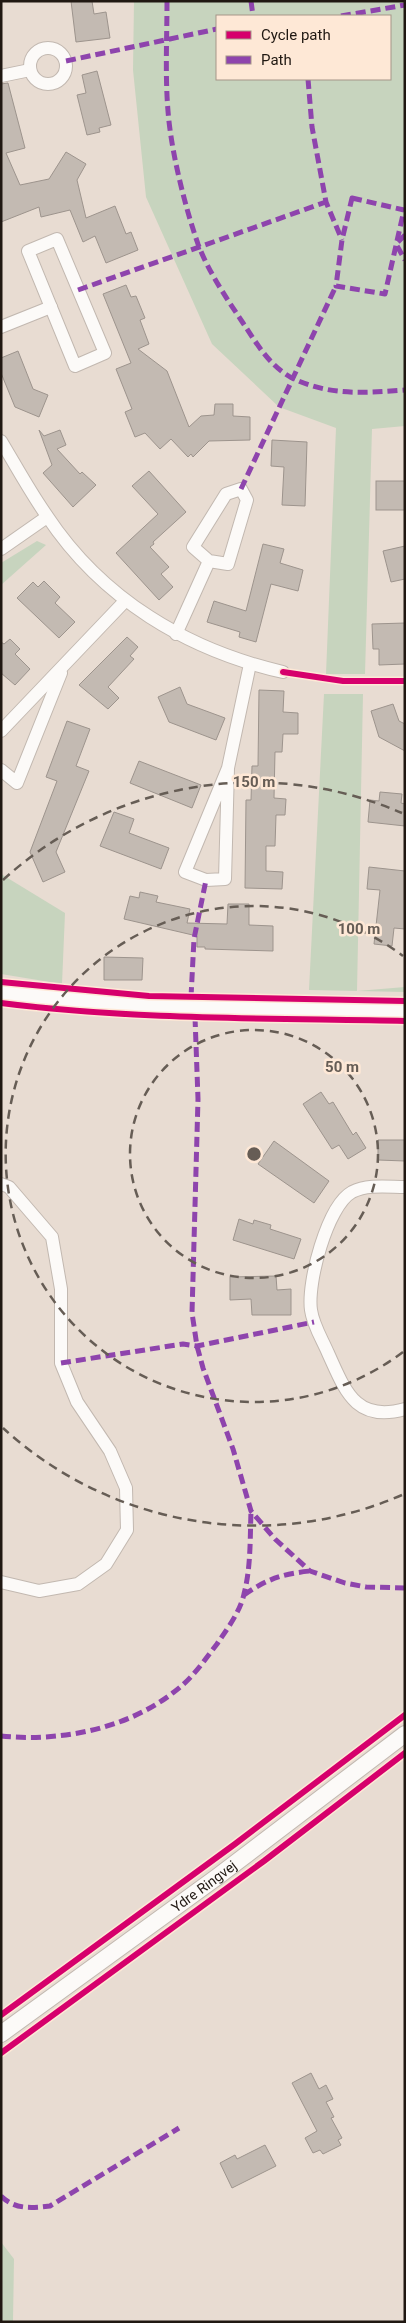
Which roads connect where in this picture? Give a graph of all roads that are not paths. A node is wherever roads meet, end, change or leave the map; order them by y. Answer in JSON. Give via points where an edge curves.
{"nodes":[{"id":1,"x":30,"y":70,"type":"dead end"},
{"id":2,"x":1,"y":76,"type":"edge"},
{"id":3,"x":51,"y":307,"type":"junction"},
{"id":4,"x":1,"y":327,"type":"edge"},
{"id":5,"x":1,"y":441,"type":"edge"},
{"id":6,"x":47,"y":517,"type":"junction"},
{"id":7,"x":1,"y":549,"type":"edge"},
{"id":8,"x":208,"y":562,"type":"junction"},
{"id":9,"x":125,"y":601,"type":"junction"},
{"id":10,"x":176,"y":634,"type":"junction"},
{"id":11,"x":250,"y":664,"type":"junction"},
{"id":12,"x":64,"y":666,"type":"junction"},
{"id":13,"x":283,"y":672,"type":"dead end"},
{"id":14,"x":1,"y":732,"type":"edge"},
{"id":15,"x":228,"y":768,"type":"junction"},
{"id":16,"x":1,"y":770,"type":"edge"},
{"id":17,"x":1,"y":994,"type":"edge"},
{"id":18,"x":405,"y":1011,"type":"edge"},
{"id":19,"x":1,"y":1184,"type":"edge"},
{"id":20,"x":405,"y":1187,"type":"edge"},
{"id":21,"x":405,"y":1409,"type":"edge"},
{"id":22,"x":1,"y":1582,"type":"edge"},
{"id":23,"x":405,"y":1734,"type":"edge"},
{"id":24,"x":1,"y":2034,"type":"edge"}],
"edges":[{"from":1,"to":2,"type":"street"},
{"from":3,"to":3,"type":"street","via":[[28,251],[57,239],[105,354],[75,366]]},
{"from":3,"to":4,"type":"street"},
{"from":5,"to":6,"type":"street"},
{"from":6,"to":7,"type":"street"},
{"from":6,"to":9,"type":"street","via":[[84,564]]},
{"from":8,"to":8,"type":"street","via":[[228,564],[247,500],[241,489],[226,494],[193,547]]},
{"from":8,"to":10,"type":"street"},
{"from":9,"to":10,"type":"street"},
{"from":9,"to":12,"type":"street"},
{"from":10,"to":11,"type":"street"},
{"from":11,"to":13,"type":"street"},
{"from":11,"to":15,"type":"street"},
{"from":12,"to":14,"type":"street"},
{"from":12,"to":16,"type":"street","via":[[17,783]]},
{"from":15,"to":15,"type":"street","via":[[225,879],[206,880],[185,872]]},
{"from":17,"to":18,"type":"street","via":[[176,1008]]},
{"from":19,"to":22,"type":"street","via":[[10,1187],[52,1237],[62,1289],[61,1363],[77,1402],[110,1450],[126,1488],[127,1530],[106,1564],[78,1584],[39,1591]]},
{"from":20,"to":21,"type":"street","via":[[367,1187],[343,1200],[333,1214],[313,1273],[310,1298],[314,1322],[345,1392],[356,1404],[380,1413]]},
{"from":23,"to":24,"type":"street","name":"Ydre Ringvej","via":[[217,1877]]}]}
